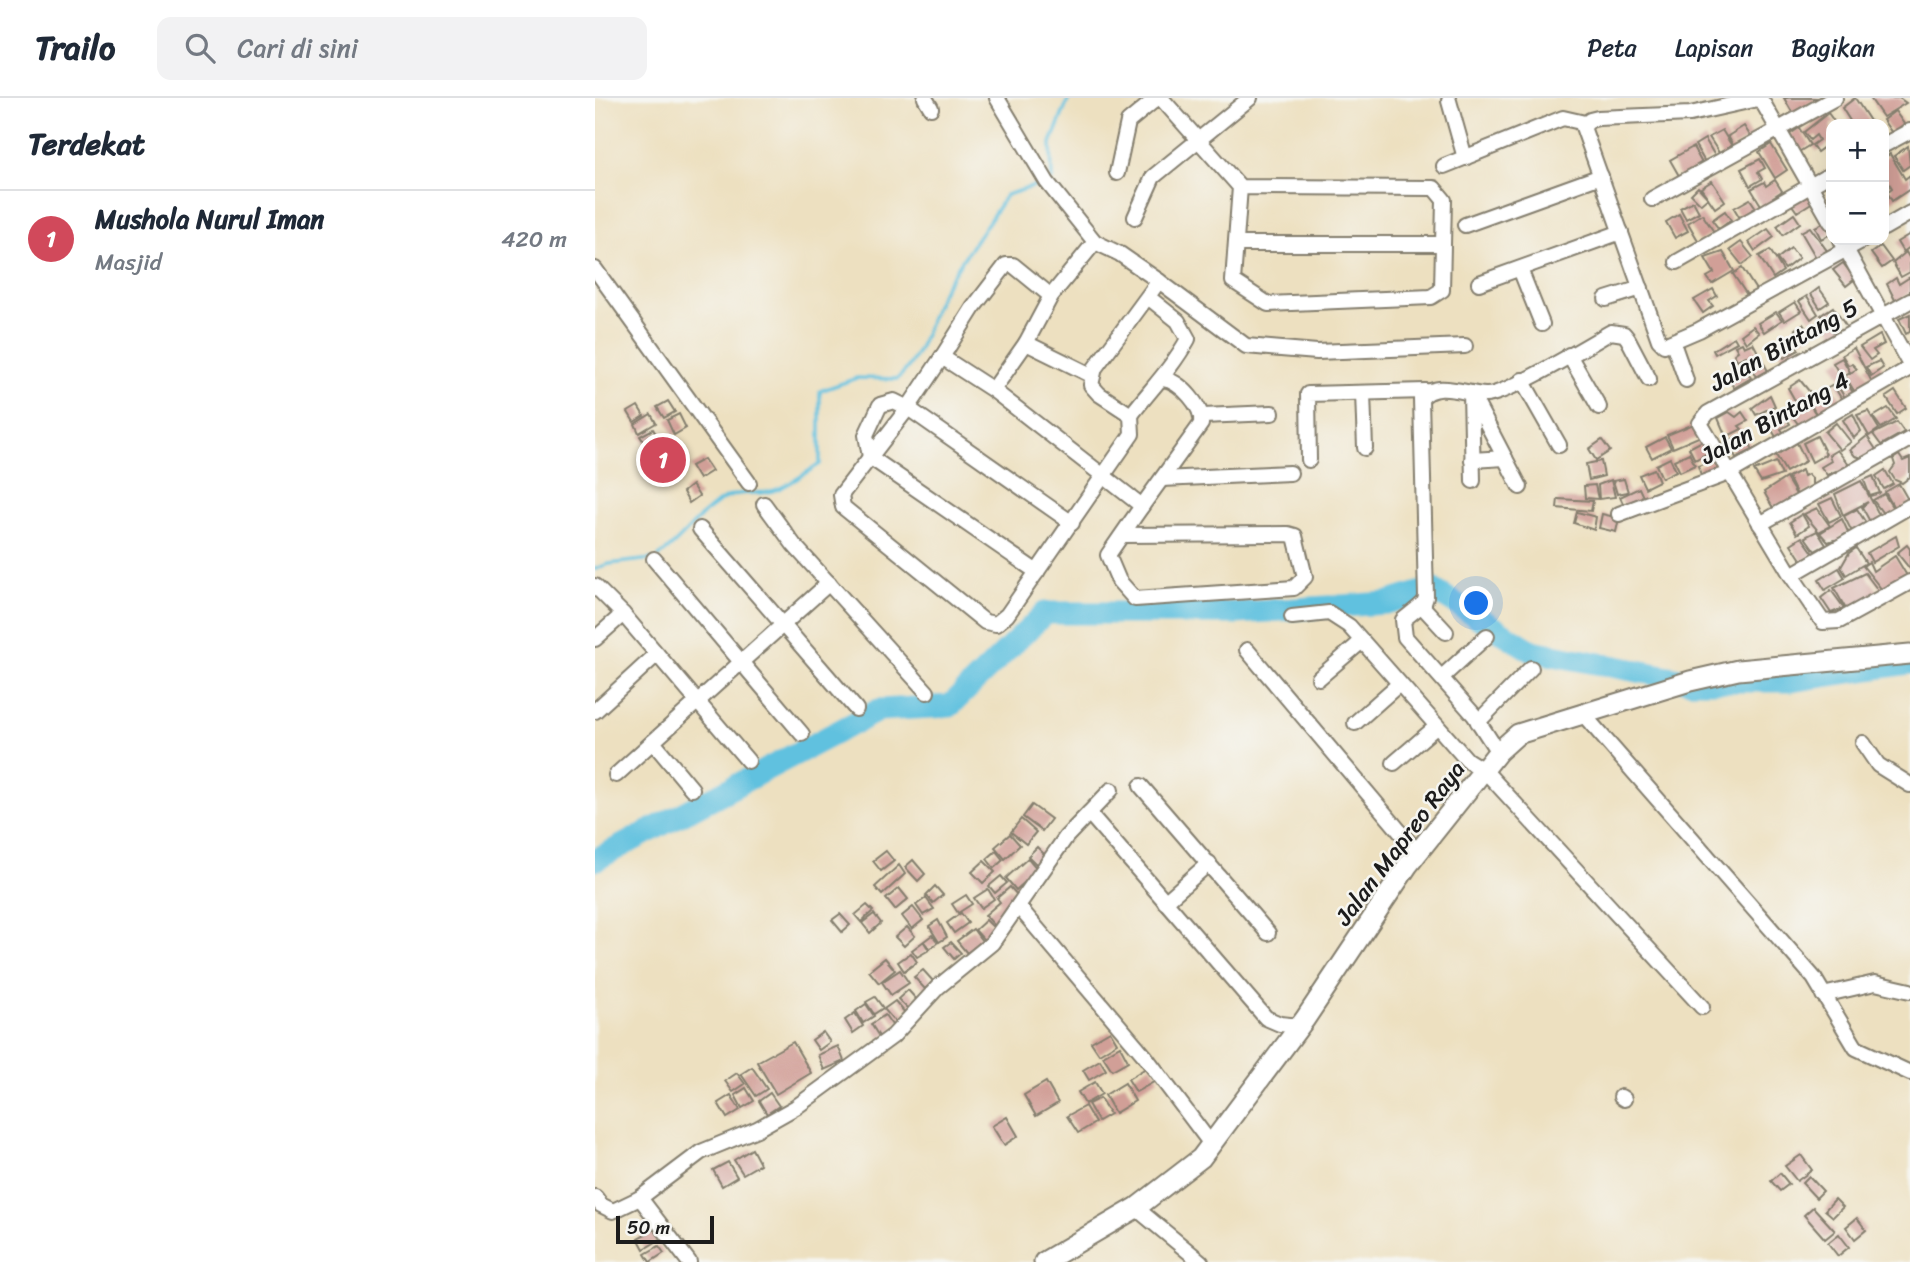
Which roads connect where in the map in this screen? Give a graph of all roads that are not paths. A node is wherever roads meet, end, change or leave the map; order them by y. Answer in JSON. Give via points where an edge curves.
{"nodes":[{"id":1,"x":997,"y":98,"type":"edge"},
{"id":2,"x":1159,"y":98,"type":"edge"},
{"id":3,"x":1250,"y":98,"type":"edge"},
{"id":4,"x":1835,"y":98,"type":"edge"},
{"id":5,"x":1449,"y":101,"type":"dead end"},
{"id":6,"x":1585,"y":123,"type":"junction"},
{"id":7,"x":1778,"y":129,"type":"junction"},
{"id":8,"x":1910,"y":131,"type":"edge"},
{"id":9,"x":1197,"y":139,"type":"junction"},
{"id":10,"x":1889,"y":142,"type":"edge"},
{"id":11,"x":1465,"y":158,"type":"junction"},
{"id":12,"x":1444,"y":166,"type":"dead end"},
{"id":13,"x":1117,"y":173,"type":"dead end"},
{"id":14,"x":1601,"y":176,"type":"junction"},
{"id":15,"x":1826,"y":177,"type":"edge"},
{"id":16,"x":1811,"y":185,"type":"junction"},
{"id":17,"x":1240,"y":187,"type":"junction"},
{"id":18,"x":1652,"y":198,"type":"dead end"},
{"id":19,"x":1826,"y":213,"type":"edge"},
{"id":20,"x":1910,"y":214,"type":"edge"},
{"id":21,"x":1135,"y":217,"type":"dead end"},
{"id":22,"x":1465,"y":225,"type":"dead end"},
{"id":23,"x":1889,"y":225,"type":"edge"},
{"id":24,"x":1621,"y":232,"type":"junction"},
{"id":25,"x":1095,"y":242,"type":"junction"},
{"id":26,"x":1235,"y":244,"type":"junction"},
{"id":27,"x":1442,"y":244,"type":"junction"},
{"id":28,"x":1844,"y":245,"type":"edge"},
{"id":29,"x":1677,"y":262,"type":"dead end"},
{"id":30,"x":595,"y":269,"type":"edge"},
{"id":31,"x":1520,"y":269,"type":"junction"},
{"id":32,"x":1159,"y":281,"type":"junction"},
{"id":33,"x":1479,"y":283,"type":"dead end"},
{"id":34,"x":1640,"y":288,"type":"junction"},
{"id":35,"x":1051,"y":296,"type":"junction"},
{"id":36,"x":1148,"y":298,"type":"junction"},
{"id":37,"x":1607,"y":299,"type":"dead end"},
{"id":38,"x":1910,"y":301,"type":"edge"},
{"id":39,"x":1882,"y":317,"type":"junction"},
{"id":40,"x":1542,"y":324,"type":"dead end"},
{"id":41,"x":1026,"y":343,"type":"junction"},
{"id":42,"x":1672,"y":343,"type":"junction"},
{"id":43,"x":1465,"y":346,"type":"dead end"},
{"id":44,"x":1569,"y":355,"type":"junction"},
{"id":45,"x":942,"y":357,"type":"junction"},
{"id":46,"x":1910,"y":367,"type":"edge"},
{"id":47,"x":1093,"y":376,"type":"junction"},
{"id":48,"x":1163,"y":379,"type":"junction"},
{"id":49,"x":1649,"y":379,"type":"dead end"},
{"id":50,"x":1522,"y":380,"type":"junction"},
{"id":51,"x":1686,"y":380,"type":"dead end"},
{"id":52,"x":993,"y":390,"type":"junction"},
{"id":53,"x":1426,"y":391,"type":"junction"},
{"id":54,"x":1363,"y":393,"type":"junction"},
{"id":55,"x":1471,"y":393,"type":"junction"},
{"id":56,"x":1599,"y":407,"type":"dead end"},
{"id":57,"x":908,"y":408,"type":"junction"},
{"id":58,"x":1272,"y":413,"type":"dead end"},
{"id":59,"x":1131,"y":415,"type":"junction"},
{"id":60,"x":1203,"y":416,"type":"junction"},
{"id":61,"x":1910,"y":439,"type":"edge"},
{"id":62,"x":1559,"y":445,"type":"dead end"},
{"id":63,"x":1365,"y":448,"type":"dead end"},
{"id":64,"x":870,"y":457,"type":"junction"},
{"id":65,"x":1505,"y":458,"type":"junction"},
{"id":66,"x":1309,"y":460,"type":"dead end"},
{"id":67,"x":1472,"y":460,"type":"junction"},
{"id":68,"x":1290,"y":472,"type":"dead end"},
{"id":69,"x":1729,"y":474,"type":"junction"},
{"id":70,"x":1103,"y":479,"type":"junction"},
{"id":71,"x":1162,"y":479,"type":"junction"},
{"id":72,"x":1473,"y":481,"type":"dead end"},
{"id":73,"x":749,"y":483,"type":"dead end"},
{"id":74,"x":1520,"y":487,"type":"dead end"},
{"id":75,"x":764,"y":504,"type":"dead end"},
{"id":76,"x":1142,"y":506,"type":"junction"},
{"id":77,"x":1910,"y":506,"type":"edge"},
{"id":78,"x":1619,"y":514,"type":"dead end"},
{"id":79,"x":1072,"y":523,"type":"junction"},
{"id":80,"x":1760,"y":524,"type":"junction"},
{"id":81,"x":700,"y":528,"type":"dead end"},
{"id":82,"x":1122,"y":535,"type":"junction"},
{"id":83,"x":654,"y":559,"type":"dead end"},
{"id":84,"x":1037,"y":572,"type":"junction"},
{"id":85,"x":1791,"y":575,"type":"junction"},
{"id":86,"x":1910,"y":582,"type":"edge"},
{"id":87,"x":829,"y":583,"type":"junction"},
{"id":88,"x":595,"y":586,"type":"edge"},
{"id":89,"x":1421,"y":606,"type":"junction"},
{"id":90,"x":623,"y":614,"type":"junction"},
{"id":91,"x":1291,"y":617,"type":"dead end"},
{"id":92,"x":783,"y":625,"type":"junction"},
{"id":93,"x":1446,"y":632,"type":"dead end"},
{"id":94,"x":1487,"y":636,"type":"dead end"},
{"id":95,"x":595,"y":639,"type":"edge"},
{"id":96,"x":1362,"y":641,"type":"junction"},
{"id":97,"x":1247,"y":650,"type":"dead end"},
{"id":98,"x":657,"y":654,"type":"junction"},
{"id":99,"x":1910,"y":654,"type":"edge"},
{"id":100,"x":740,"y":663,"type":"junction"},
{"id":101,"x":1531,"y":668,"type":"dead end"},
{"id":102,"x":1443,"y":677,"type":"junction"},
{"id":103,"x":1319,"y":678,"type":"dead end"},
{"id":104,"x":1399,"y":684,"type":"junction"},
{"id":105,"x":927,"y":692,"type":"dead end"},
{"id":106,"x":698,"y":701,"type":"junction"},
{"id":107,"x":856,"y":709,"type":"dead end"},
{"id":108,"x":595,"y":711,"type":"edge"},
{"id":109,"x":1583,"y":714,"type":"junction"},
{"id":110,"x":1478,"y":722,"type":"junction"},
{"id":111,"x":1355,"y":723,"type":"dead end"},
{"id":112,"x":1437,"y":726,"type":"junction"},
{"id":113,"x":802,"y":734,"type":"dead end"},
{"id":114,"x":653,"y":742,"type":"junction"},
{"id":115,"x":1863,"y":743,"type":"dead end"},
{"id":116,"x":1497,"y":752,"type":"junction"},
{"id":117,"x":748,"y":761,"type":"dead end"},
{"id":118,"x":1394,"y":763,"type":"dead end"},
{"id":119,"x":1485,"y":771,"type":"junction"},
{"id":120,"x":616,"y":775,"type":"dead end"},
{"id":121,"x":1910,"y":785,"type":"edge"},
{"id":122,"x":1141,"y":786,"type":"dead end"},
{"id":123,"x":692,"y":789,"type":"dead end"},
{"id":124,"x":1111,"y":790,"type":"dead end"},
{"id":125,"x":1089,"y":813,"type":"junction"},
{"id":126,"x":1418,"y":853,"type":"junction"},
{"id":127,"x":1209,"y":863,"type":"junction"},
{"id":128,"x":1165,"y":902,"type":"junction"},
{"id":129,"x":1018,"y":906,"type":"junction"},
{"id":130,"x":1268,"y":933,"type":"dead end"},
{"id":131,"x":1910,"y":991,"type":"edge"},
{"id":132,"x":1823,"y":995,"type":"junction"},
{"id":133,"x":1702,"y":1007,"type":"dead end"},
{"id":134,"x":1300,"y":1026,"type":"junction"},
{"id":135,"x":1910,"y":1073,"type":"edge"},
{"id":136,"x":1212,"y":1144,"type":"junction"},
{"id":137,"x":595,"y":1197,"type":"edge"},
{"id":138,"x":640,"y":1198,"type":"junction"},
{"id":139,"x":1136,"y":1208,"type":"junction"},
{"id":140,"x":689,"y":1262,"type":"edge"},
{"id":141,"x":1044,"y":1262,"type":"edge"},
{"id":142,"x":1201,"y":1262,"type":"edge"}],
"edges":[{"from":1,"to":25,"type":"street","via":[[1047,182]]},
{"from":2,"to":9,"type":"street"},
{"from":2,"to":13,"type":"street","via":[[1128,122]]},
{"from":3,"to":9,"type":"street"},
{"from":4,"to":7,"type":"street"},
{"from":5,"to":11,"type":"street"},
{"from":6,"to":7,"type":"street","via":[[1619,116],[1691,114],[1758,99]]},
{"from":6,"to":11,"type":"street","via":[[1563,118]]},
{"from":6,"to":14,"type":"street"},
{"from":7,"to":16,"type":"street"},
{"from":7,"to":18,"type":"street"},
{"from":8,"to":10,"type":"street"},
{"from":9,"to":17,"type":"street"},
{"from":9,"to":21,"type":"street","via":[[1153,177]]},
{"from":11,"to":12,"type":"street"},
{"from":14,"to":22,"type":"street"},
{"from":14,"to":24,"type":"street"},
{"from":15,"to":16,"type":"street"},
{"from":16,"to":19,"type":"street"},
{"from":16,"to":29,"type":"street"},
{"from":17,"to":26,"type":"street"},
{"from":17,"to":27,"type":"street","via":[[1434,188],[1444,200]]},
{"from":20,"to":23,"type":"street"},
{"from":24,"to":31,"type":"street"},
{"from":24,"to":34,"type":"street"},
{"from":25,"to":32,"type":"street"},
{"from":25,"to":35,"type":"street"},
{"from":26,"to":27,"type":"street"},
{"from":26,"to":27,"type":"street","via":[[1233,281],[1268,304],[1431,298],[1442,290]]},
{"from":28,"to":39,"type":"street"},
{"from":28,"to":42,"type":"street"},
{"from":30,"to":73,"type":"street"},
{"from":31,"to":33,"type":"street"},
{"from":31,"to":40,"type":"street"},
{"from":32,"to":36,"type":"street"},
{"from":32,"to":43,"type":"street","via":[[1246,346],[1317,352]]},
{"from":34,"to":37,"type":"street"},
{"from":34,"to":42,"type":"street","via":[[1661,343]]},
{"from":35,"to":41,"type":"street"},
{"from":35,"to":45,"type":"street","via":[[1013,265],[1006,265]]},
{"from":36,"to":47,"type":"street"},
{"from":36,"to":48,"type":"street","via":[[1178,321],[1188,339]]},
{"from":38,"to":39,"type":"street","name":"Jalan Bintang 5"},
{"from":39,"to":46,"type":"street"},
{"from":39,"to":69,"type":"street","name":"Jalan Bintang 5","via":[[1702,419],[1702,429]]},
{"from":41,"to":47,"type":"street"},
{"from":41,"to":52,"type":"street"},
{"from":42,"to":51,"type":"street"},
{"from":44,"to":49,"type":"street","via":[[1611,332],[1619,333],[1628,339]]},
{"from":44,"to":50,"type":"street"},
{"from":44,"to":56,"type":"street"},
{"from":45,"to":52,"type":"street"},
{"from":45,"to":57,"type":"street"},
{"from":46,"to":69,"type":"street","name":"Jalan Bintang 4"},
{"from":47,"to":59,"type":"street","via":[[1091,385],[1099,394]]},
{"from":48,"to":59,"type":"street"},
{"from":48,"to":60,"type":"street","via":[[1172,380]]},
{"from":50,"to":55,"type":"street","via":[[1487,396]]},
{"from":50,"to":62,"type":"street"},
{"from":52,"to":70,"type":"street"},
{"from":53,"to":54,"type":"street"},
{"from":53,"to":55,"type":"street","via":[[1438,388]]},
{"from":53,"to":89,"type":"street","via":[[1421,400],[1426,597]]},
{"from":54,"to":63,"type":"street"},
{"from":54,"to":66,"type":"street","via":[[1308,394]]},
{"from":55,"to":65,"type":"street"},
{"from":55,"to":67,"type":"street"},
{"from":57,"to":64,"type":"street"},
{"from":57,"to":64,"type":"street","via":[[894,401],[880,405],[866,435]]},
{"from":57,"to":79,"type":"street"},
{"from":58,"to":60,"type":"street"},
{"from":59,"to":70,"type":"street","via":[[1132,434]]},
{"from":60,"to":71,"type":"street"},
{"from":61,"to":80,"type":"street"},
{"from":64,"to":84,"type":"street"},
{"from":64,"to":84,"type":"street","via":[[841,495],[843,508],[985,622],[996,625],[1007,615]]},
{"from":65,"to":67,"type":"street"},
{"from":65,"to":74,"type":"street"},
{"from":67,"to":72,"type":"street"},
{"from":68,"to":71,"type":"street"},
{"from":69,"to":78,"type":"street","name":"Jalan Bintang 4"},
{"from":69,"to":80,"type":"street"},
{"from":70,"to":76,"type":"street"},
{"from":70,"to":79,"type":"street"},
{"from":71,"to":76,"type":"street"},
{"from":75,"to":87,"type":"street"},
{"from":76,"to":82,"type":"street"},
{"from":77,"to":85,"type":"street"},
{"from":79,"to":84,"type":"street"},
{"from":80,"to":85,"type":"street"},
{"from":81,"to":92,"type":"street"},
{"from":82,"to":82,"type":"street","via":[[1288,534],[1296,536],[1300,544],[1305,577],[1294,588],[1135,599],[1107,561]]},
{"from":83,"to":100,"type":"street"},
{"from":85,"to":86,"type":"street","via":[[1819,618],[1829,624]]},
{"from":87,"to":92,"type":"street"},
{"from":87,"to":105,"type":"street"},
{"from":88,"to":90,"type":"street"},
{"from":89,"to":93,"type":"street"},
{"from":89,"to":102,"type":"street","via":[[1403,620],[1402,628]]},
{"from":90,"to":95,"type":"street"},
{"from":90,"to":98,"type":"street"},
{"from":91,"to":96,"type":"street","via":[[1329,613]]},
{"from":92,"to":100,"type":"street"},
{"from":92,"to":107,"type":"street"},
{"from":94,"to":102,"type":"street"},
{"from":96,"to":103,"type":"street"},
{"from":96,"to":104,"type":"street"},
{"from":97,"to":126,"type":"street"},
{"from":98,"to":106,"type":"street"},
{"from":98,"to":108,"type":"street"},
{"from":99,"to":109,"type":"street","name":"Jalan Mapreo Raya","via":[[1738,670]]},
{"from":100,"to":106,"type":"street"},
{"from":100,"to":113,"type":"street"},
{"from":101,"to":110,"type":"street"},
{"from":102,"to":110,"type":"street"},
{"from":104,"to":111,"type":"street"},
{"from":104,"to":112,"type":"street"},
{"from":106,"to":114,"type":"street"},
{"from":106,"to":117,"type":"street"},
{"from":109,"to":116,"type":"street","name":"Jalan Mapreo Raya","via":[[1518,734]]},
{"from":109,"to":132,"type":"street","via":[[1814,978]]},
{"from":110,"to":116,"type":"street"},
{"from":112,"to":118,"type":"street"},
{"from":112,"to":119,"type":"street","via":[[1467,760]]},
{"from":114,"to":120,"type":"street"},
{"from":114,"to":123,"type":"street"},
{"from":115,"to":121,"type":"street","via":[[1878,765]]},
{"from":116,"to":119,"type":"street","name":"Jalan Mapreo Raya"},
{"from":119,"to":126,"type":"street","name":"Jalan Mapreo Raya"},
{"from":119,"to":133,"type":"street"},
{"from":122,"to":127,"type":"street"},
{"from":124,"to":125,"type":"street"},
{"from":125,"to":128,"type":"street"},
{"from":125,"to":129,"type":"street","via":[[1057,848]]},
{"from":126,"to":134,"type":"street","name":"Jalan Mapreo Raya"},
{"from":127,"to":128,"type":"street"},
{"from":127,"to":130,"type":"street"},
{"from":128,"to":134,"type":"street","via":[[1266,1018]]},
{"from":129,"to":136,"type":"street","via":[[1144,1055]]},
{"from":129,"to":138,"type":"street","via":[[992,943],[947,979],[876,1050],[776,1118],[691,1159]]},
{"from":131,"to":132,"type":"street","via":[[1875,984]]},
{"from":132,"to":135,"type":"street","via":[[1856,1048]]},
{"from":134,"to":136,"type":"street","name":"Jalan Mapreo Raya"},
{"from":136,"to":139,"type":"street","name":"Jalan Mapreo Raya","via":[[1190,1168]]},
{"from":137,"to":138,"type":"street","via":[[613,1211]]},
{"from":138,"to":140,"type":"street"},
{"from":139,"to":141,"type":"street","name":"Jalan Mapreo Raya"},
{"from":139,"to":142,"type":"street"}]}
